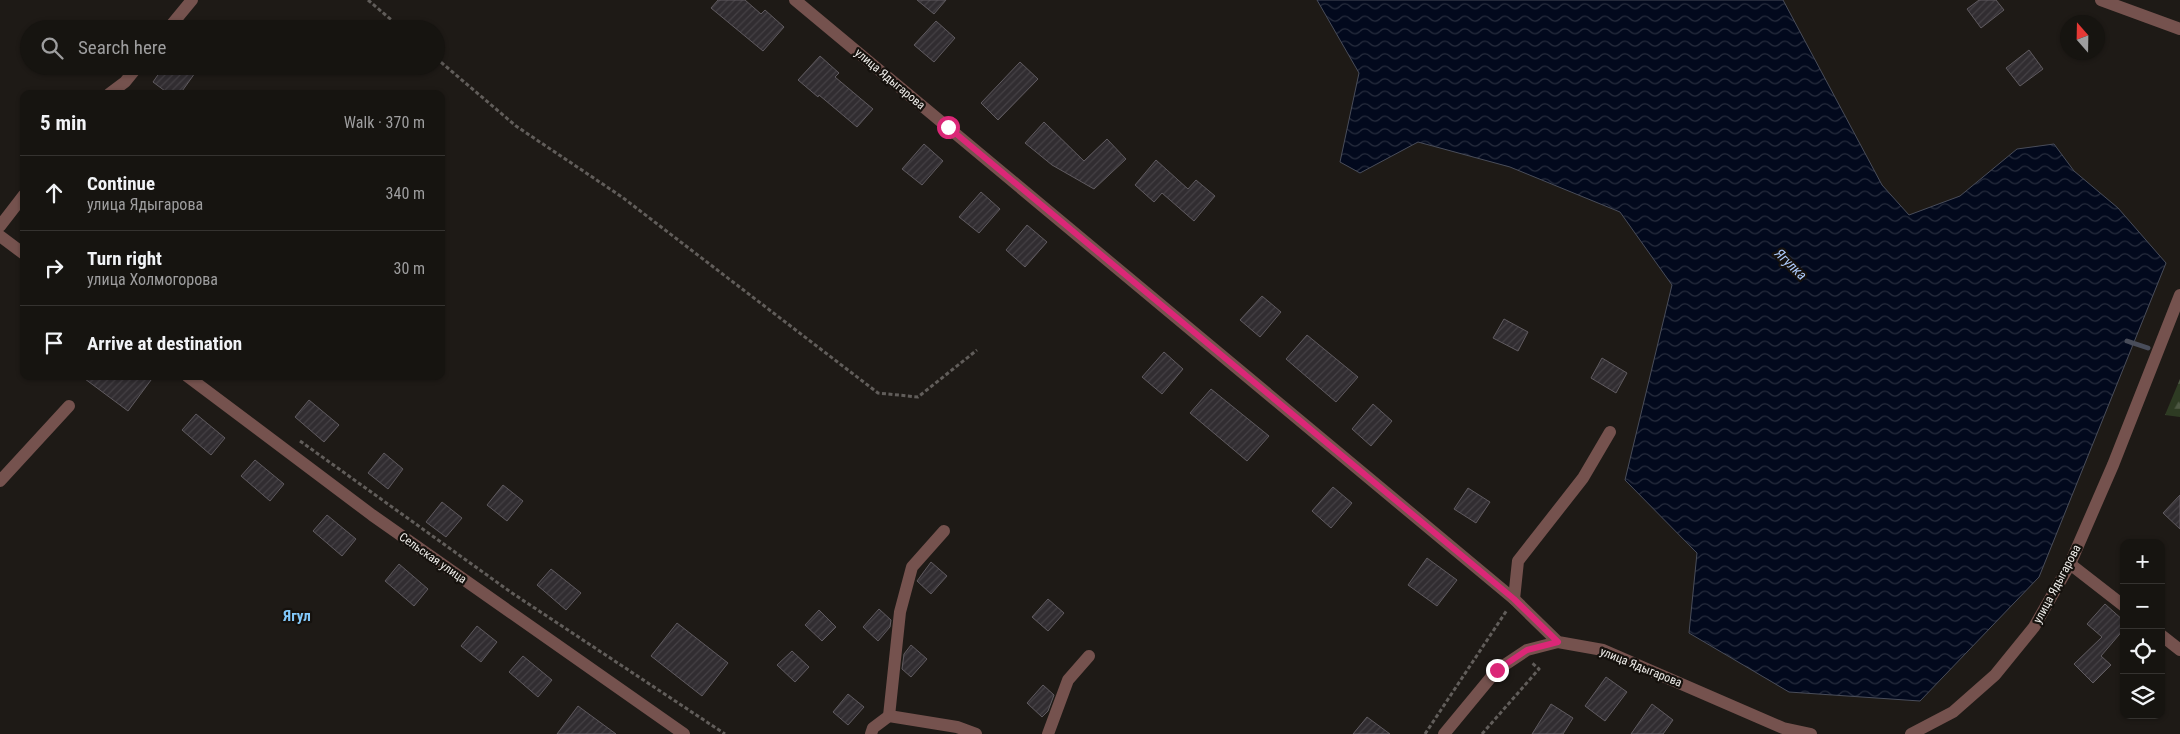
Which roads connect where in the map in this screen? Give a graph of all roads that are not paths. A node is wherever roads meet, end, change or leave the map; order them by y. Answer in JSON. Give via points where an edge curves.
{"nodes":[{"id":1,"x":192,"y":0,"type":"edge"},
{"id":2,"x":795,"y":0,"type":"edge"},
{"id":3,"x":2101,"y":0,"type":"edge"},
{"id":4,"x":175,"y":20,"type":"edge"},
{"id":5,"x":2180,"y":28,"type":"edge"},
{"id":6,"x":130,"y":75,"type":"edge"},
{"id":7,"x":115,"y":90,"type":"edge"},
{"id":8,"x":20,"y":200,"type":"edge"},
{"id":9,"x":0,"y":226,"type":"edge"},
{"id":10,"x":0,"y":236,"type":"edge"},
{"id":11,"x":20,"y":251,"type":"edge"},
{"id":12,"x":2180,"y":294,"type":"edge"},
{"id":13,"x":192,"y":380,"type":"edge"},
{"id":14,"x":69,"y":406,"type":"dead end"},
{"id":15,"x":1610,"y":432,"type":"dead end"},
{"id":16,"x":0,"y":481,"type":"edge"},
{"id":17,"x":944,"y":531,"type":"dead end"},
{"id":18,"x":2070,"y":564,"type":"junction"},
{"id":19,"x":1514,"y":599,"type":"junction"},
{"id":20,"x":2120,"y":603,"type":"edge"},
{"id":21,"x":2165,"y":638,"type":"edge"},
{"id":22,"x":1558,"y":642,"type":"junction"},
{"id":23,"x":2180,"y":650,"type":"edge"},
{"id":24,"x":1089,"y":656,"type":"dead end"},
{"id":25,"x":889,"y":716,"type":"junction"},
{"id":26,"x":684,"y":734,"type":"edge"},
{"id":27,"x":871,"y":734,"type":"edge"},
{"id":28,"x":976,"y":734,"type":"edge"},
{"id":29,"x":1048,"y":734,"type":"edge"},
{"id":30,"x":1444,"y":734,"type":"edge"},
{"id":31,"x":1811,"y":734,"type":"edge"},
{"id":32,"x":1911,"y":734,"type":"edge"}],
"edges":[{"from":1,"to":4,"type":"street"},
{"from":2,"to":19,"type":"street","name":"улица Ядыгарова"},
{"from":3,"to":5,"type":"street"},
{"from":6,"to":7,"type":"street"},
{"from":8,"to":9,"type":"street"},
{"from":10,"to":11,"type":"street"},
{"from":12,"to":18,"type":"street","name":"улица Ядыгарова","via":[[2114,464]]},
{"from":13,"to":26,"type":"street","name":"Сельская улица","via":[[372,515]]},
{"from":14,"to":16,"type":"street"},
{"from":15,"to":19,"type":"street","via":[[1583,478],[1518,561]]},
{"from":17,"to":25,"type":"street","via":[[912,567],[900,612]]},
{"from":18,"to":20,"type":"street"},
{"from":18,"to":32,"type":"street","name":"улица Ядыгарова","via":[[2034,627],[1995,675],[1953,712]]},
{"from":19,"to":22,"type":"street","name":"улица Ядыгарова"},
{"from":21,"to":23,"type":"street"},
{"from":22,"to":30,"type":"street","via":[[1527,650],[1497,670]]},
{"from":22,"to":31,"type":"street","name":"улица Ядыгарова","via":[[1603,650],[1783,728]]},
{"from":24,"to":29,"type":"street","via":[[1068,680]]},
{"from":25,"to":27,"type":"street","via":[[873,728]]},
{"from":25,"to":28,"type":"street","via":[[957,726]]}]}
